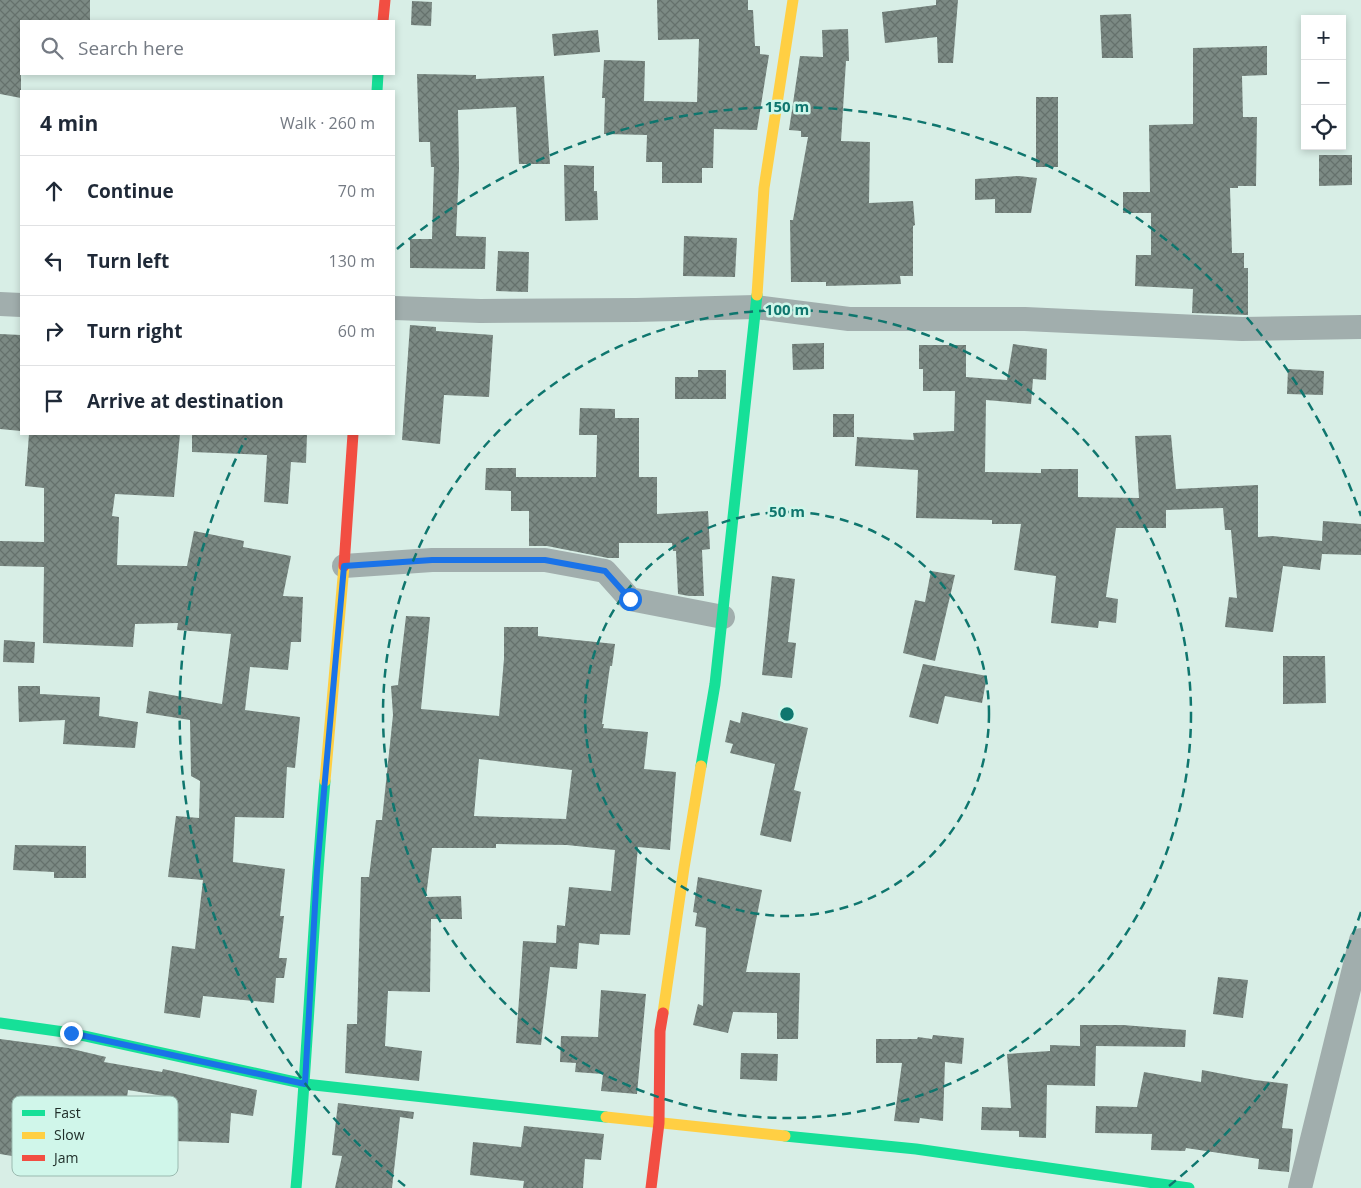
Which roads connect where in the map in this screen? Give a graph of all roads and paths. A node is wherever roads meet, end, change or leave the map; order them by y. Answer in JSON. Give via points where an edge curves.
{"nodes":[{"id":1,"x":385,"y":0,"type":"edge"},
{"id":2,"x":792,"y":0,"type":"edge"},
{"id":3,"x":383,"y":20,"type":"edge"},
{"id":4,"x":378,"y":75,"type":"edge"},
{"id":5,"x":376,"y":90,"type":"edge"},
{"id":6,"x":0,"y":304,"type":"edge"},
{"id":7,"x":20,"y":305,"type":"edge"},
{"id":8,"x":756,"y":307,"type":"junction"},
{"id":9,"x":395,"y":308,"type":"edge"},
{"id":10,"x":1361,"y":327,"type":"edge"},
{"id":11,"x":353,"y":435,"type":"edge"},
{"id":12,"x":344,"y":566,"type":"junction"},
{"id":13,"x":723,"y":617,"type":"junction"},
{"id":14,"x":1361,"y":940,"type":"edge"},
{"id":15,"x":0,"y":1023,"type":"edge"},
{"id":16,"x":305,"y":1084,"type":"junction"},
{"id":17,"x":659,"y":1123,"type":"junction"},
{"id":18,"x":296,"y":1188,"type":"edge"},
{"id":19,"x":651,"y":1188,"type":"edge"},
{"id":20,"x":1189,"y":1188,"type":"edge"},
{"id":21,"x":1300,"y":1188,"type":"edge"}],
"edges":[{"from":1,"to":3,"type":"street"},
{"from":2,"to":8,"type":"street","via":[[764,188]]},
{"from":4,"to":5,"type":"street"},
{"from":6,"to":7,"type":"street"},
{"from":8,"to":9,"type":"street","via":[[490,311]]},
{"from":8,"to":10,"type":"street","via":[[849,319],[1025,319],[1242,329]]},
{"from":8,"to":13,"type":"street"},
{"from":11,"to":12,"type":"street"},
{"from":12,"to":13,"type":"street","via":[[432,560],[545,560],[605,571],[630,599]]},
{"from":12,"to":16,"type":"street","via":[[317,870]]},
{"from":13,"to":17,"type":"street","via":[[660,1031]]},
{"from":14,"to":21,"type":"street"},
{"from":15,"to":16,"type":"street","via":[[71,1033]]},
{"from":16,"to":17,"type":"street"},
{"from":16,"to":18,"type":"street"},
{"from":17,"to":19,"type":"street"},
{"from":17,"to":20,"type":"street","via":[[916,1149]]}]}
